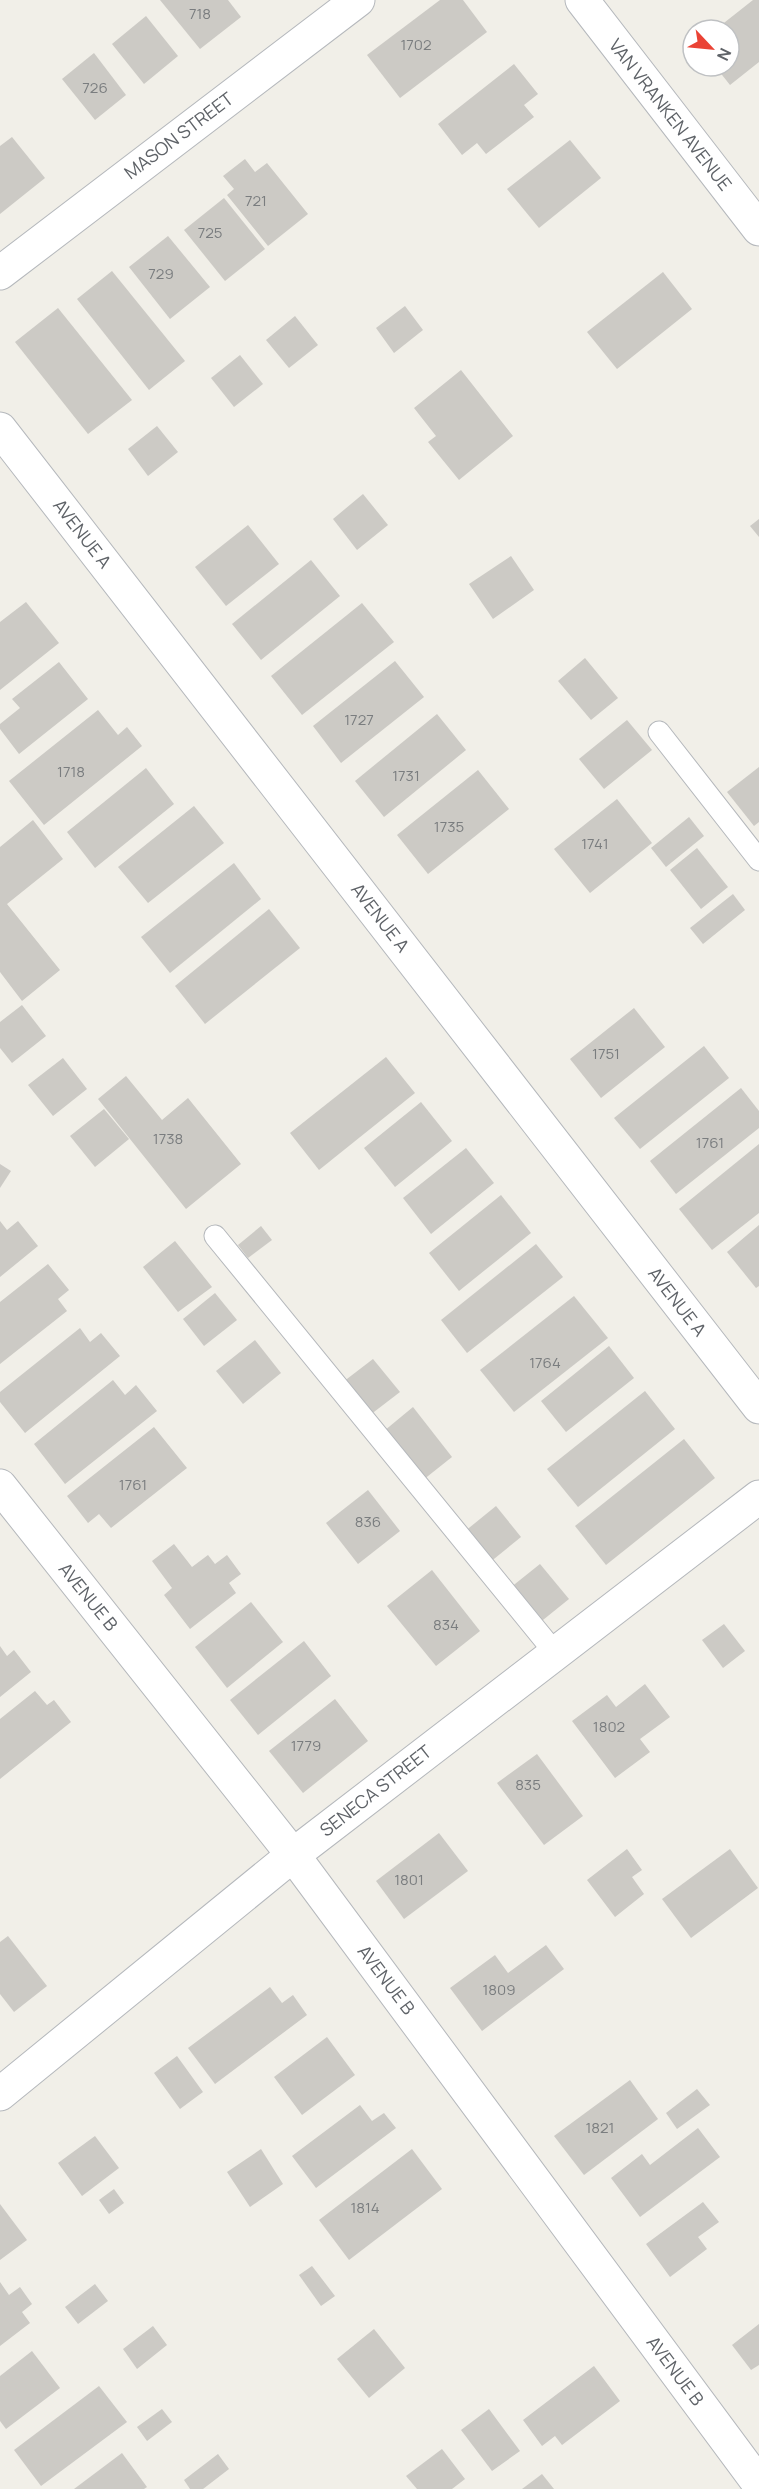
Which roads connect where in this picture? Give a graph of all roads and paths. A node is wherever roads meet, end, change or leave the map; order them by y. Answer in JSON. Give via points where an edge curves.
{"nodes":[{"id":1,"x":358,"y":0,"type":"edge"},
{"id":2,"x":582,"y":0,"type":"edge"},
{"id":3,"x":759,"y":229,"type":"edge"},
{"id":4,"x":0,"y":273,"type":"edge"},
{"id":5,"x":0,"y":429,"type":"edge"},
{"id":6,"x":659,"y":732,"type":"dead end"},
{"id":7,"x":759,"y":860,"type":"edge"},
{"id":8,"x":215,"y":1236,"type":"dead end"},
{"id":9,"x":759,"y":1407,"type":"edge"},
{"id":10,"x":0,"y":1486,"type":"edge"},
{"id":11,"x":759,"y":1497,"type":"edge"},
{"id":12,"x":556,"y":1654,"type":"junction"},
{"id":13,"x":294,"y":1855,"type":"junction"},
{"id":14,"x":0,"y":2094,"type":"edge"},
{"id":15,"x":759,"y":2484,"type":"edge"}],
"edges":[{"from":1,"to":4,"type":"street","name":"MASON STREET"},
{"from":2,"to":3,"type":"street","name":"VAN VRANKEN AVENUE"},
{"from":5,"to":9,"type":"street","name":"AVENUE A"},
{"from":6,"to":7,"type":"lane"},
{"from":8,"to":12,"type":"lane"},
{"from":10,"to":13,"type":"street","name":"AVENUE B"},
{"from":11,"to":12,"type":"street","name":"SENECA STREET"},
{"from":12,"to":13,"type":"street","name":"SENECA STREET"},
{"from":13,"to":14,"type":"street","name":"SENECA STREET"},
{"from":13,"to":15,"type":"street","name":"AVENUE B"}]}
